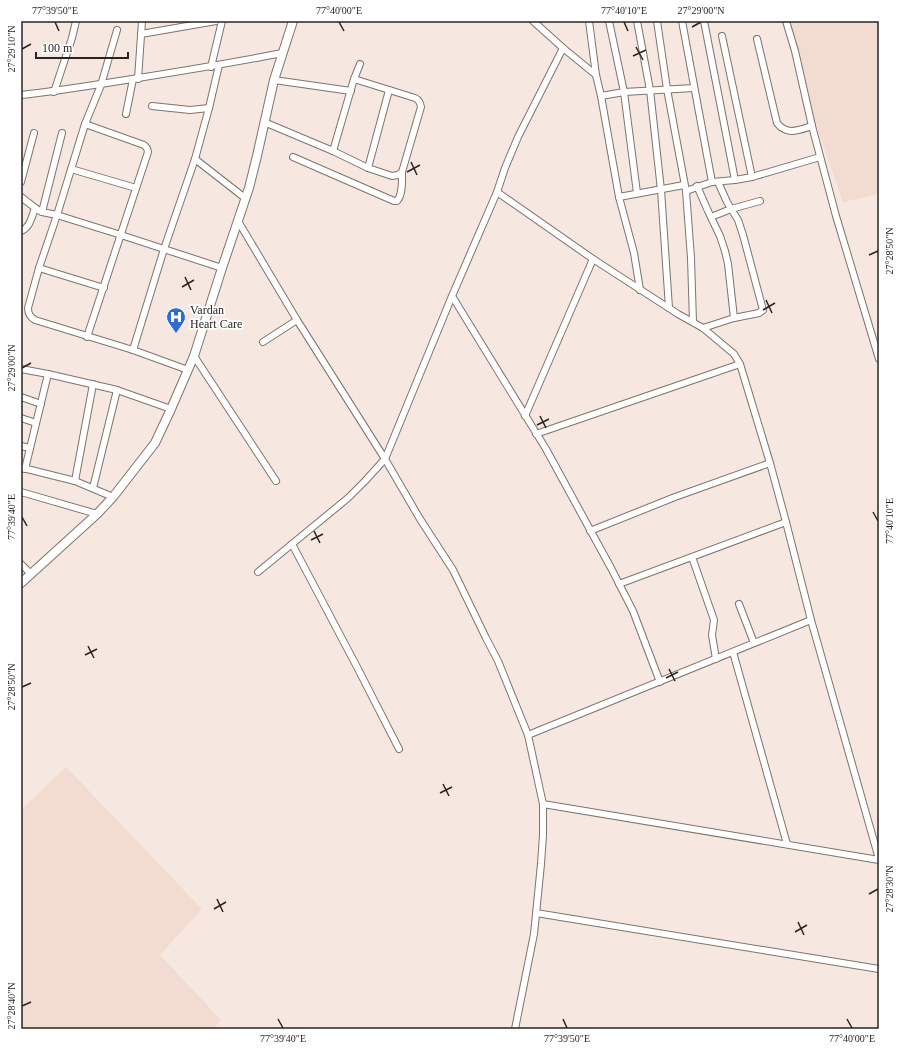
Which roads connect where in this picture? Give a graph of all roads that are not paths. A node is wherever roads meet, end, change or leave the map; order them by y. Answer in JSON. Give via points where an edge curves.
{"nodes":[{"id":1,"x":76,"y":21,"type":"edge"},
{"id":2,"x":142,"y":21,"type":"edge"},
{"id":3,"x":216,"y":21,"type":"edge"},
{"id":4,"x":222,"y":21,"type":"edge"},
{"id":5,"x":293,"y":21,"type":"edge"},
{"id":6,"x":533,"y":21,"type":"edge"},
{"id":7,"x":589,"y":21,"type":"edge"},
{"id":8,"x":609,"y":21,"type":"edge"},
{"id":9,"x":637,"y":21,"type":"edge"},
{"id":10,"x":658,"y":21,"type":"edge"},
{"id":11,"x":682,"y":21,"type":"edge"},
{"id":12,"x":704,"y":21,"type":"edge"},
{"id":13,"x":786,"y":21,"type":"edge"},
{"id":14,"x":183,"y":24,"type":"edge"},
{"id":15,"x":117,"y":30,"type":"dead end"},
{"id":16,"x":141,"y":34,"type":"junction"},
{"id":17,"x":722,"y":36,"type":"dead end"},
{"id":18,"x":756,"y":39,"type":"dead end"},
{"id":19,"x":563,"y":48,"type":"junction"},
{"id":20,"x":282,"y":53,"type":"junction"},
{"id":21,"x":360,"y":64,"type":"dead end"},
{"id":22,"x":219,"y":65,"type":"junction"},
{"id":23,"x":211,"y":67,"type":"junction"},
{"id":24,"x":596,"y":75,"type":"junction"},
{"id":25,"x":136,"y":79,"type":"junction"},
{"id":26,"x":274,"y":80,"type":"junction"},
{"id":27,"x":354,"y":80,"type":"junction"},
{"id":28,"x":101,"y":85,"type":"junction"},
{"id":29,"x":694,"y":88,"type":"junction"},
{"id":30,"x":389,"y":90,"type":"junction"},
{"id":31,"x":650,"y":90,"type":"junction"},
{"id":32,"x":668,"y":90,"type":"junction"},
{"id":33,"x":351,"y":91,"type":"junction"},
{"id":34,"x":54,"y":92,"type":"junction"},
{"id":35,"x":624,"y":92,"type":"junction"},
{"id":36,"x":21,"y":95,"type":"edge"},
{"id":37,"x":601,"y":96,"type":"junction"},
{"id":38,"x":152,"y":106,"type":"dead end"},
{"id":39,"x":209,"y":108,"type":"junction"},
{"id":40,"x":126,"y":114,"type":"dead end"},
{"id":41,"x":264,"y":122,"type":"junction"},
{"id":42,"x":85,"y":124,"type":"junction"},
{"id":43,"x":812,"y":126,"type":"junction"},
{"id":44,"x":34,"y":133,"type":"dead end"},
{"id":45,"x":62,"y":133,"type":"dead end"},
{"id":46,"x":332,"y":151,"type":"junction"},
{"id":47,"x":293,"y":157,"type":"dead end"},
{"id":48,"x":820,"y":157,"type":"junction"},
{"id":49,"x":195,"y":159,"type":"junction"},
{"id":50,"x":368,"y":168,"type":"junction"},
{"id":51,"x":72,"y":169,"type":"junction"},
{"id":52,"x":402,"y":172,"type":"junction"},
{"id":53,"x":752,"y":176,"type":"junction"},
{"id":54,"x":735,"y":180,"type":"junction"},
{"id":55,"x":21,"y":182,"type":"edge"},
{"id":56,"x":715,"y":182,"type":"junction"},
{"id":57,"x":697,"y":186,"type":"junction"},
{"id":58,"x":136,"y":188,"type":"junction"},
{"id":59,"x":685,"y":188,"type":"junction"},
{"id":60,"x":661,"y":190,"type":"junction"},
{"id":61,"x":497,"y":192,"type":"junction"},
{"id":62,"x":637,"y":193,"type":"junction"},
{"id":63,"x":21,"y":197,"type":"edge"},
{"id":64,"x":619,"y":197,"type":"junction"},
{"id":65,"x":245,"y":198,"type":"junction"},
{"id":66,"x":760,"y":201,"type":"dead end"},
{"id":67,"x":35,"y":208,"type":"junction"},
{"id":68,"x":731,"y":209,"type":"junction"},
{"id":69,"x":42,"y":212,"type":"junction"},
{"id":70,"x":57,"y":215,"type":"junction"},
{"id":71,"x":711,"y":217,"type":"junction"},
{"id":72,"x":238,"y":220,"type":"junction"},
{"id":73,"x":21,"y":231,"type":"edge"},
{"id":74,"x":121,"y":235,"type":"junction"},
{"id":75,"x":164,"y":249,"type":"junction"},
{"id":76,"x":593,"y":259,"type":"junction"},
{"id":77,"x":39,"y":268,"type":"junction"},
{"id":78,"x":222,"y":268,"type":"junction"},
{"id":79,"x":104,"y":288,"type":"junction"},
{"id":80,"x":640,"y":290,"type":"junction"},
{"id":81,"x":452,"y":296,"type":"junction"},
{"id":82,"x":669,"y":308,"type":"junction"},
{"id":83,"x":734,"y":318,"type":"junction"},
{"id":84,"x":297,"y":320,"type":"junction"},
{"id":85,"x":693,"y":322,"type":"junction"},
{"id":86,"x":703,"y":328,"type":"junction"},
{"id":87,"x":88,"y":337,"type":"junction"},
{"id":88,"x":263,"y":342,"type":"dead end"},
{"id":89,"x":133,"y":350,"type":"junction"},
{"id":90,"x":194,"y":356,"type":"junction"},
{"id":91,"x":879,"y":359,"type":"edge"},
{"id":92,"x":740,"y":364,"type":"junction"},
{"id":93,"x":21,"y":369,"type":"edge"},
{"id":94,"x":188,"y":370,"type":"junction"},
{"id":95,"x":48,"y":374,"type":"junction"},
{"id":96,"x":93,"y":384,"type":"junction"},
{"id":97,"x":117,"y":390,"type":"junction"},
{"id":98,"x":21,"y":397,"type":"edge"},
{"id":99,"x":41,"y":404,"type":"junction"},
{"id":100,"x":171,"y":409,"type":"junction"},
{"id":101,"x":525,"y":416,"type":"junction"},
{"id":102,"x":21,"y":418,"type":"edge"},
{"id":103,"x":36,"y":423,"type":"junction"},
{"id":104,"x":536,"y":434,"type":"junction"},
{"id":105,"x":21,"y":446,"type":"edge"},
{"id":106,"x":30,"y":448,"type":"junction"},
{"id":107,"x":385,"y":459,"type":"junction"},
{"id":108,"x":770,"y":463,"type":"junction"},
{"id":109,"x":23,"y":469,"type":"edge"},
{"id":110,"x":75,"y":481,"type":"junction"},
{"id":111,"x":276,"y":481,"type":"dead end"},
{"id":112,"x":93,"y":488,"type":"junction"},
{"id":113,"x":21,"y":492,"type":"edge"},
{"id":114,"x":114,"y":497,"type":"junction"},
{"id":115,"x":97,"y":514,"type":"junction"},
{"id":116,"x":786,"y":522,"type":"junction"},
{"id":117,"x":590,"y":530,"type":"junction"},
{"id":118,"x":292,"y":544,"type":"junction"},
{"id":119,"x":692,"y":557,"type":"junction"},
{"id":120,"x":21,"y":564,"type":"edge"},
{"id":121,"x":258,"y":572,"type":"dead end"},
{"id":122,"x":31,"y":574,"type":"junction"},
{"id":123,"x":21,"y":583,"type":"edge"},
{"id":124,"x":619,"y":584,"type":"junction"},
{"id":125,"x":739,"y":604,"type":"dead end"},
{"id":126,"x":811,"y":620,"type":"junction"},
{"id":127,"x":754,"y":643,"type":"junction"},
{"id":128,"x":732,"y":652,"type":"junction"},
{"id":129,"x":716,"y":659,"type":"junction"},
{"id":130,"x":660,"y":682,"type":"junction"},
{"id":131,"x":528,"y":735,"type":"junction"},
{"id":132,"x":399,"y":749,"type":"dead end"},
{"id":133,"x":543,"y":804,"type":"junction"},
{"id":134,"x":787,"y":844,"type":"junction"},
{"id":135,"x":879,"y":859,"type":"edge"},
{"id":136,"x":536,"y":913,"type":"junction"},
{"id":137,"x":879,"y":969,"type":"edge"},
{"id":138,"x":515,"y":1029,"type":"edge"}],
"edges":[{"from":1,"to":34,"type":"street"},
{"from":2,"to":16,"type":"street"},
{"from":3,"to":14,"type":"street"},
{"from":4,"to":23,"type":"street"},
{"from":5,"to":20,"type":"street"},
{"from":6,"to":19,"type":"street"},
{"from":7,"to":24,"type":"street"},
{"from":8,"to":35,"type":"street"},
{"from":9,"to":31,"type":"street"},
{"from":10,"to":32,"type":"street"},
{"from":11,"to":29,"type":"street"},
{"from":12,"to":54,"type":"street"},
{"from":13,"to":43,"type":"street"},
{"from":14,"to":16,"type":"street"},
{"from":15,"to":28,"type":"street"},
{"from":16,"to":25,"type":"street"},
{"from":17,"to":53,"type":"street"},
{"from":18,"to":43,"type":"street","via":[[777,123],[790,131]]},
{"from":19,"to":24,"type":"street"},
{"from":19,"to":61,"type":"street","via":[[518,137]]},
{"from":20,"to":22,"type":"street"},
{"from":20,"to":26,"type":"street"},
{"from":21,"to":27,"type":"street"},
{"from":22,"to":23,"type":"street"},
{"from":22,"to":39,"type":"street"},
{"from":23,"to":25,"type":"street"},
{"from":24,"to":37,"type":"street"},
{"from":25,"to":28,"type":"street"},
{"from":25,"to":40,"type":"street"},
{"from":26,"to":33,"type":"street"},
{"from":26,"to":41,"type":"street"},
{"from":27,"to":30,"type":"street"},
{"from":27,"to":33,"type":"street"},
{"from":28,"to":34,"type":"street"},
{"from":28,"to":42,"type":"street"},
{"from":29,"to":32,"type":"street"},
{"from":29,"to":56,"type":"street"},
{"from":30,"to":50,"type":"street"},
{"from":30,"to":52,"type":"street","via":[[415,98],[421,107]]},
{"from":31,"to":32,"type":"street"},
{"from":31,"to":35,"type":"street"},
{"from":31,"to":60,"type":"street"},
{"from":32,"to":59,"type":"street"},
{"from":33,"to":46,"type":"street"},
{"from":34,"to":36,"type":"street"},
{"from":35,"to":37,"type":"street"},
{"from":35,"to":62,"type":"street"},
{"from":37,"to":64,"type":"street"},
{"from":38,"to":39,"type":"street","via":[[190,110]]},
{"from":39,"to":49,"type":"street"},
{"from":41,"to":46,"type":"street"},
{"from":41,"to":65,"type":"street"},
{"from":42,"to":51,"type":"street"},
{"from":42,"to":58,"type":"street","via":[[147,148],[147,156]]},
{"from":43,"to":48,"type":"street"},
{"from":44,"to":55,"type":"street"},
{"from":45,"to":69,"type":"street"},
{"from":46,"to":50,"type":"street"},
{"from":47,"to":52,"type":"street","via":[[394,201],[399,199],[401,194]]},
{"from":48,"to":53,"type":"street"},
{"from":48,"to":91,"type":"street"},
{"from":49,"to":65,"type":"street"},
{"from":49,"to":75,"type":"street"},
{"from":50,"to":52,"type":"street","via":[[392,176]]},
{"from":51,"to":58,"type":"street"},
{"from":51,"to":70,"type":"street"},
{"from":53,"to":54,"type":"street"},
{"from":54,"to":56,"type":"street"},
{"from":56,"to":57,"type":"street"},
{"from":56,"to":68,"type":"street"},
{"from":57,"to":59,"type":"street"},
{"from":57,"to":71,"type":"street"},
{"from":58,"to":74,"type":"street"},
{"from":59,"to":60,"type":"street"},
{"from":59,"to":85,"type":"street"},
{"from":60,"to":62,"type":"street"},
{"from":60,"to":82,"type":"street"},
{"from":61,"to":76,"type":"street"},
{"from":61,"to":81,"type":"street"},
{"from":62,"to":64,"type":"street"},
{"from":63,"to":67,"type":"street"},
{"from":64,"to":80,"type":"street","via":[[634,253]]},
{"from":65,"to":72,"type":"street"},
{"from":66,"to":68,"type":"street"},
{"from":67,"to":69,"type":"street"},
{"from":67,"to":73,"type":"street","via":[[29,224]]},
{"from":68,"to":71,"type":"street"},
{"from":68,"to":83,"type":"street","via":[[743,235],[763,310]]},
{"from":69,"to":70,"type":"street"},
{"from":70,"to":74,"type":"street"},
{"from":70,"to":77,"type":"street"},
{"from":71,"to":83,"type":"street","via":[[725,251]]},
{"from":72,"to":78,"type":"street"},
{"from":72,"to":84,"type":"street"},
{"from":74,"to":75,"type":"street"},
{"from":74,"to":79,"type":"street"},
{"from":75,"to":78,"type":"street"},
{"from":75,"to":89,"type":"street"},
{"from":76,"to":80,"type":"street"},
{"from":76,"to":101,"type":"street"},
{"from":77,"to":79,"type":"street"},
{"from":77,"to":87,"type":"street","via":[[28,308],[30,317]]},
{"from":78,"to":90,"type":"street"},
{"from":79,"to":87,"type":"street"},
{"from":80,"to":82,"type":"street"},
{"from":81,"to":101,"type":"street"},
{"from":81,"to":107,"type":"street"},
{"from":82,"to":85,"type":"street"},
{"from":83,"to":86,"type":"street"},
{"from":84,"to":88,"type":"street"},
{"from":84,"to":107,"type":"street"},
{"from":85,"to":86,"type":"street"},
{"from":86,"to":92,"type":"street","via":[[734,354]]},
{"from":87,"to":89,"type":"street"},
{"from":89,"to":94,"type":"street"},
{"from":90,"to":94,"type":"street"},
{"from":90,"to":111,"type":"street"},
{"from":92,"to":104,"type":"street"},
{"from":92,"to":108,"type":"street"},
{"from":93,"to":95,"type":"street"},
{"from":94,"to":100,"type":"street"},
{"from":95,"to":96,"type":"street"},
{"from":95,"to":99,"type":"street"},
{"from":96,"to":97,"type":"street"},
{"from":96,"to":110,"type":"street"},
{"from":97,"to":100,"type":"street"},
{"from":97,"to":112,"type":"street"},
{"from":98,"to":99,"type":"street"},
{"from":99,"to":103,"type":"street"},
{"from":100,"to":114,"type":"street","via":[[155,443]]},
{"from":101,"to":104,"type":"street"},
{"from":102,"to":103,"type":"street"},
{"from":103,"to":106,"type":"street"},
{"from":104,"to":117,"type":"street"},
{"from":105,"to":106,"type":"street"},
{"from":106,"to":109,"type":"street"},
{"from":107,"to":118,"type":"street","via":[[365,482]]},
{"from":107,"to":131,"type":"street","via":[[462,586],[498,661]]},
{"from":108,"to":116,"type":"street"},
{"from":108,"to":117,"type":"street"},
{"from":109,"to":110,"type":"street"},
{"from":110,"to":112,"type":"street"},
{"from":112,"to":114,"type":"street"},
{"from":113,"to":115,"type":"street"},
{"from":114,"to":115,"type":"street"},
{"from":115,"to":122,"type":"street"},
{"from":116,"to":119,"type":"street"},
{"from":116,"to":126,"type":"street"},
{"from":117,"to":124,"type":"street"},
{"from":118,"to":121,"type":"street"},
{"from":118,"to":132,"type":"street"},
{"from":119,"to":124,"type":"street"},
{"from":119,"to":129,"type":"street","via":[[714,620],[712,635]]},
{"from":120,"to":122,"type":"street"},
{"from":122,"to":123,"type":"street"},
{"from":124,"to":130,"type":"street","via":[[633,611]]},
{"from":125,"to":127,"type":"street"},
{"from":126,"to":127,"type":"street"},
{"from":126,"to":135,"type":"street"},
{"from":127,"to":128,"type":"street"},
{"from":128,"to":129,"type":"street"},
{"from":128,"to":134,"type":"street"},
{"from":129,"to":130,"type":"street"},
{"from":130,"to":131,"type":"street"},
{"from":131,"to":133,"type":"street"},
{"from":133,"to":134,"type":"street"},
{"from":133,"to":136,"type":"street"},
{"from":134,"to":135,"type":"street"},
{"from":136,"to":137,"type":"street"},
{"from":136,"to":138,"type":"street"}]}
